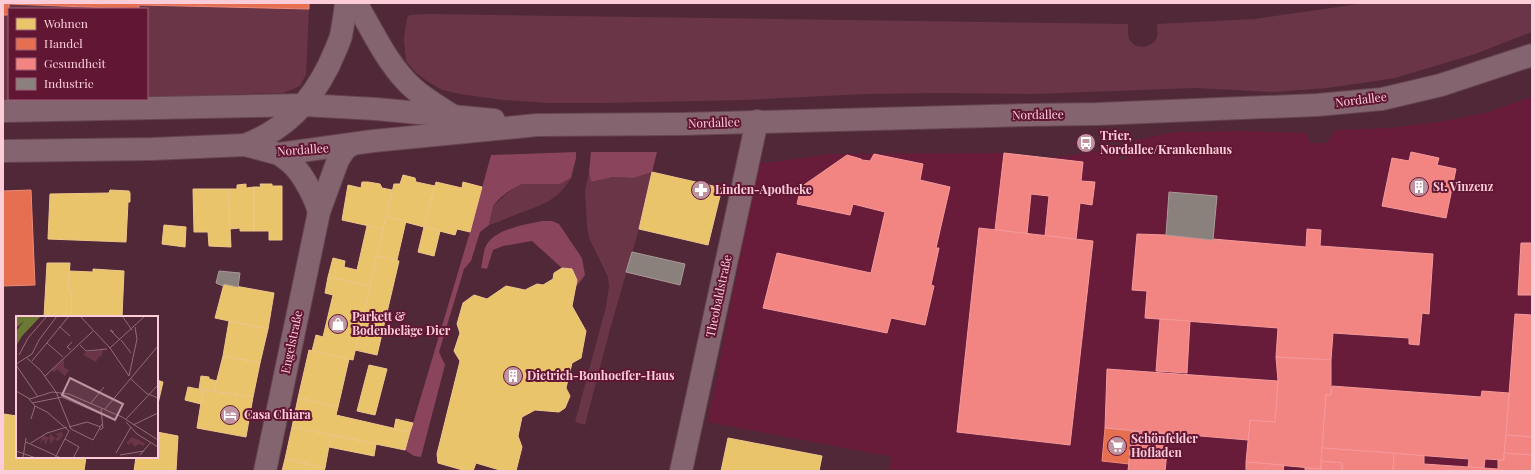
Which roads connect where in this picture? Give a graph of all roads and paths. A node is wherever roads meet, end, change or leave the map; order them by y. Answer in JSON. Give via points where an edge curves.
{"nodes":[{"id":1,"x":346,"y":3,"type":"edge"},
{"id":2,"x":356,"y":3,"type":"edge"},
{"id":3,"x":1532,"y":55,"type":"edge"},
{"id":4,"x":304,"y":106,"type":"junction"},
{"id":5,"x":12,"y":111,"type":"edge"},
{"id":6,"x":453,"y":116,"type":"junction"},
{"id":7,"x":756,"y":121,"type":"junction"},
{"id":8,"x":537,"y":125,"type":"junction"},
{"id":9,"x":245,"y":145,"type":"junction"},
{"id":10,"x":351,"y":145,"type":"junction"},
{"id":11,"x":12,"y":151,"type":"edge"},
{"id":12,"x":279,"y":154,"type":"junction"},
{"id":13,"x":319,"y":212,"type":"junction"},
{"id":14,"x":265,"y":471,"type":"edge"},
{"id":15,"x":681,"y":471,"type":"edge"}],
"edges":[{"from":1,"to":4,"type":"main road","via":[[338,47],[319,85]]},
{"from":2,"to":6,"type":"main road","via":[[382,48],[404,79]]},
{"from":3,"to":7,"type":"main road","name":"Nordallee","via":[[1441,85],[1382,99],[1324,104],[1097,114]]},
{"from":4,"to":5,"type":"main road","name":"Nordallee"},
{"from":4,"to":6,"type":"main road","name":"Nordallee"},
{"from":4,"to":9,"type":"main road","via":[[270,133]]},
{"from":6,"to":8,"type":"main road","name":"Nordallee"},
{"from":7,"to":8,"type":"main road","name":"Nordallee"},
{"from":7,"to":15,"type":"main road","name":"Theobaldstraße"},
{"from":8,"to":10,"type":"main road","name":"Nordallee"},
{"from":9,"to":11,"type":"main road","name":"Nordallee"},
{"from":9,"to":12,"type":"main road","name":"Nordallee"},
{"from":10,"to":12,"type":"main road","name":"Nordallee"},
{"from":10,"to":13,"type":"main road","name":"Engelstraße","via":[[338,160]]},
{"from":12,"to":13,"type":"main road","via":[[294,166],[301,176]]},
{"from":13,"to":14,"type":"main road","name":"Engelstraße"}]}
